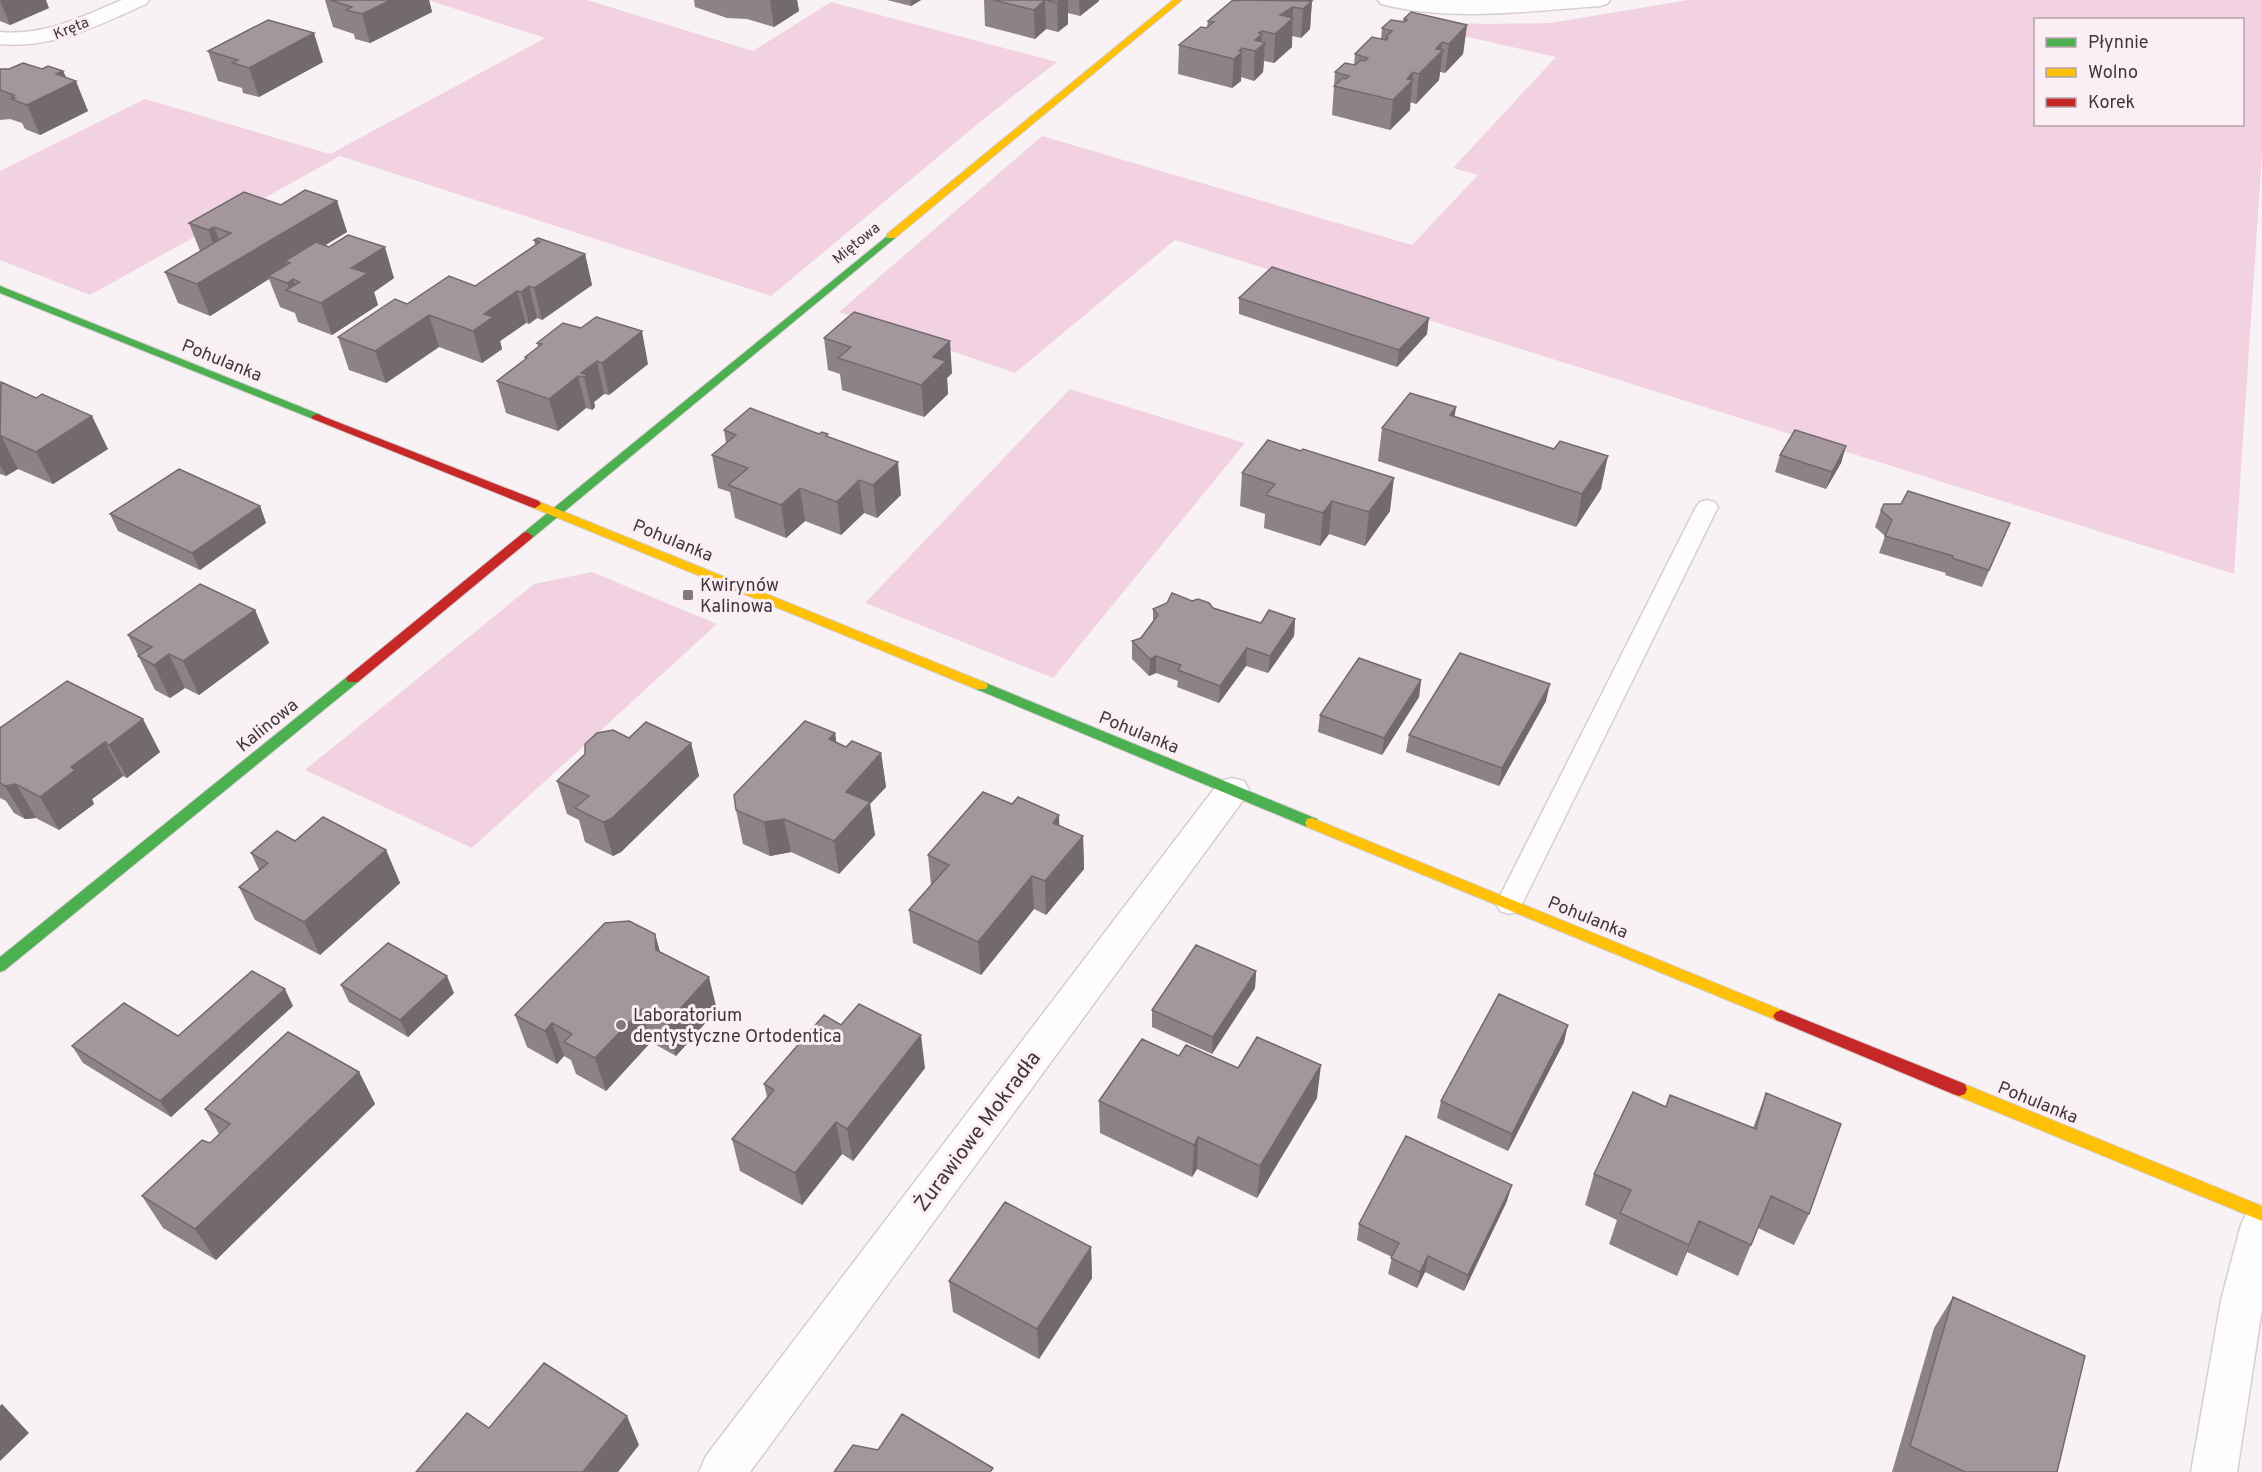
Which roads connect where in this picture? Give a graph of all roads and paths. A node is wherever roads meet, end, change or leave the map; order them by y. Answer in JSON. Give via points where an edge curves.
{"nodes":[{"id":1,"x":139,"y":0,"type":"edge"},
{"id":2,"x":1178,"y":0,"type":"edge"},
{"id":3,"x":1388,"y":0,"type":"edge"},
{"id":4,"x":1600,"y":0,"type":"edge"},
{"id":5,"x":0,"y":38,"type":"edge"},
{"id":6,"x":0,"y":290,"type":"edge"},
{"id":7,"x":1707,"y":507,"type":"dead end"},
{"id":8,"x":556,"y":513,"type":"junction"},
{"id":9,"x":1232,"y":790,"type":"junction"},
{"id":10,"x":1509,"y":904,"type":"junction"},
{"id":11,"x":0,"y":966,"type":"edge"},
{"id":12,"x":2262,"y":1214,"type":"edge"},
{"id":13,"x":2262,"y":1225,"type":"edge"},
{"id":14,"x":722,"y":1472,"type":"edge"},
{"id":15,"x":2214,"y":1472,"type":"edge"}],
"edges":[{"from":1,"to":5,"type":"street","name":"Kręta","via":[[44,38]]},
{"from":2,"to":8,"type":"street","name":"Miętowa"},
{"from":3,"to":4,"type":"street","via":[[1414,5],[1493,7]]},
{"from":6,"to":8,"type":"street","name":"Pohulanka"},
{"from":7,"to":10,"type":"lane"},
{"from":8,"to":9,"type":"street","name":"Pohulanka"},
{"from":8,"to":11,"type":"street","name":"Kalinowa"},
{"from":9,"to":10,"type":"street","name":"Pohulanka"},
{"from":9,"to":14,"type":"street","name":"Żurawiowe Mokradła"},
{"from":10,"to":12,"type":"street","name":"Pohulanka"},
{"from":13,"to":15,"type":"street","via":[[2242,1300]]}]}
